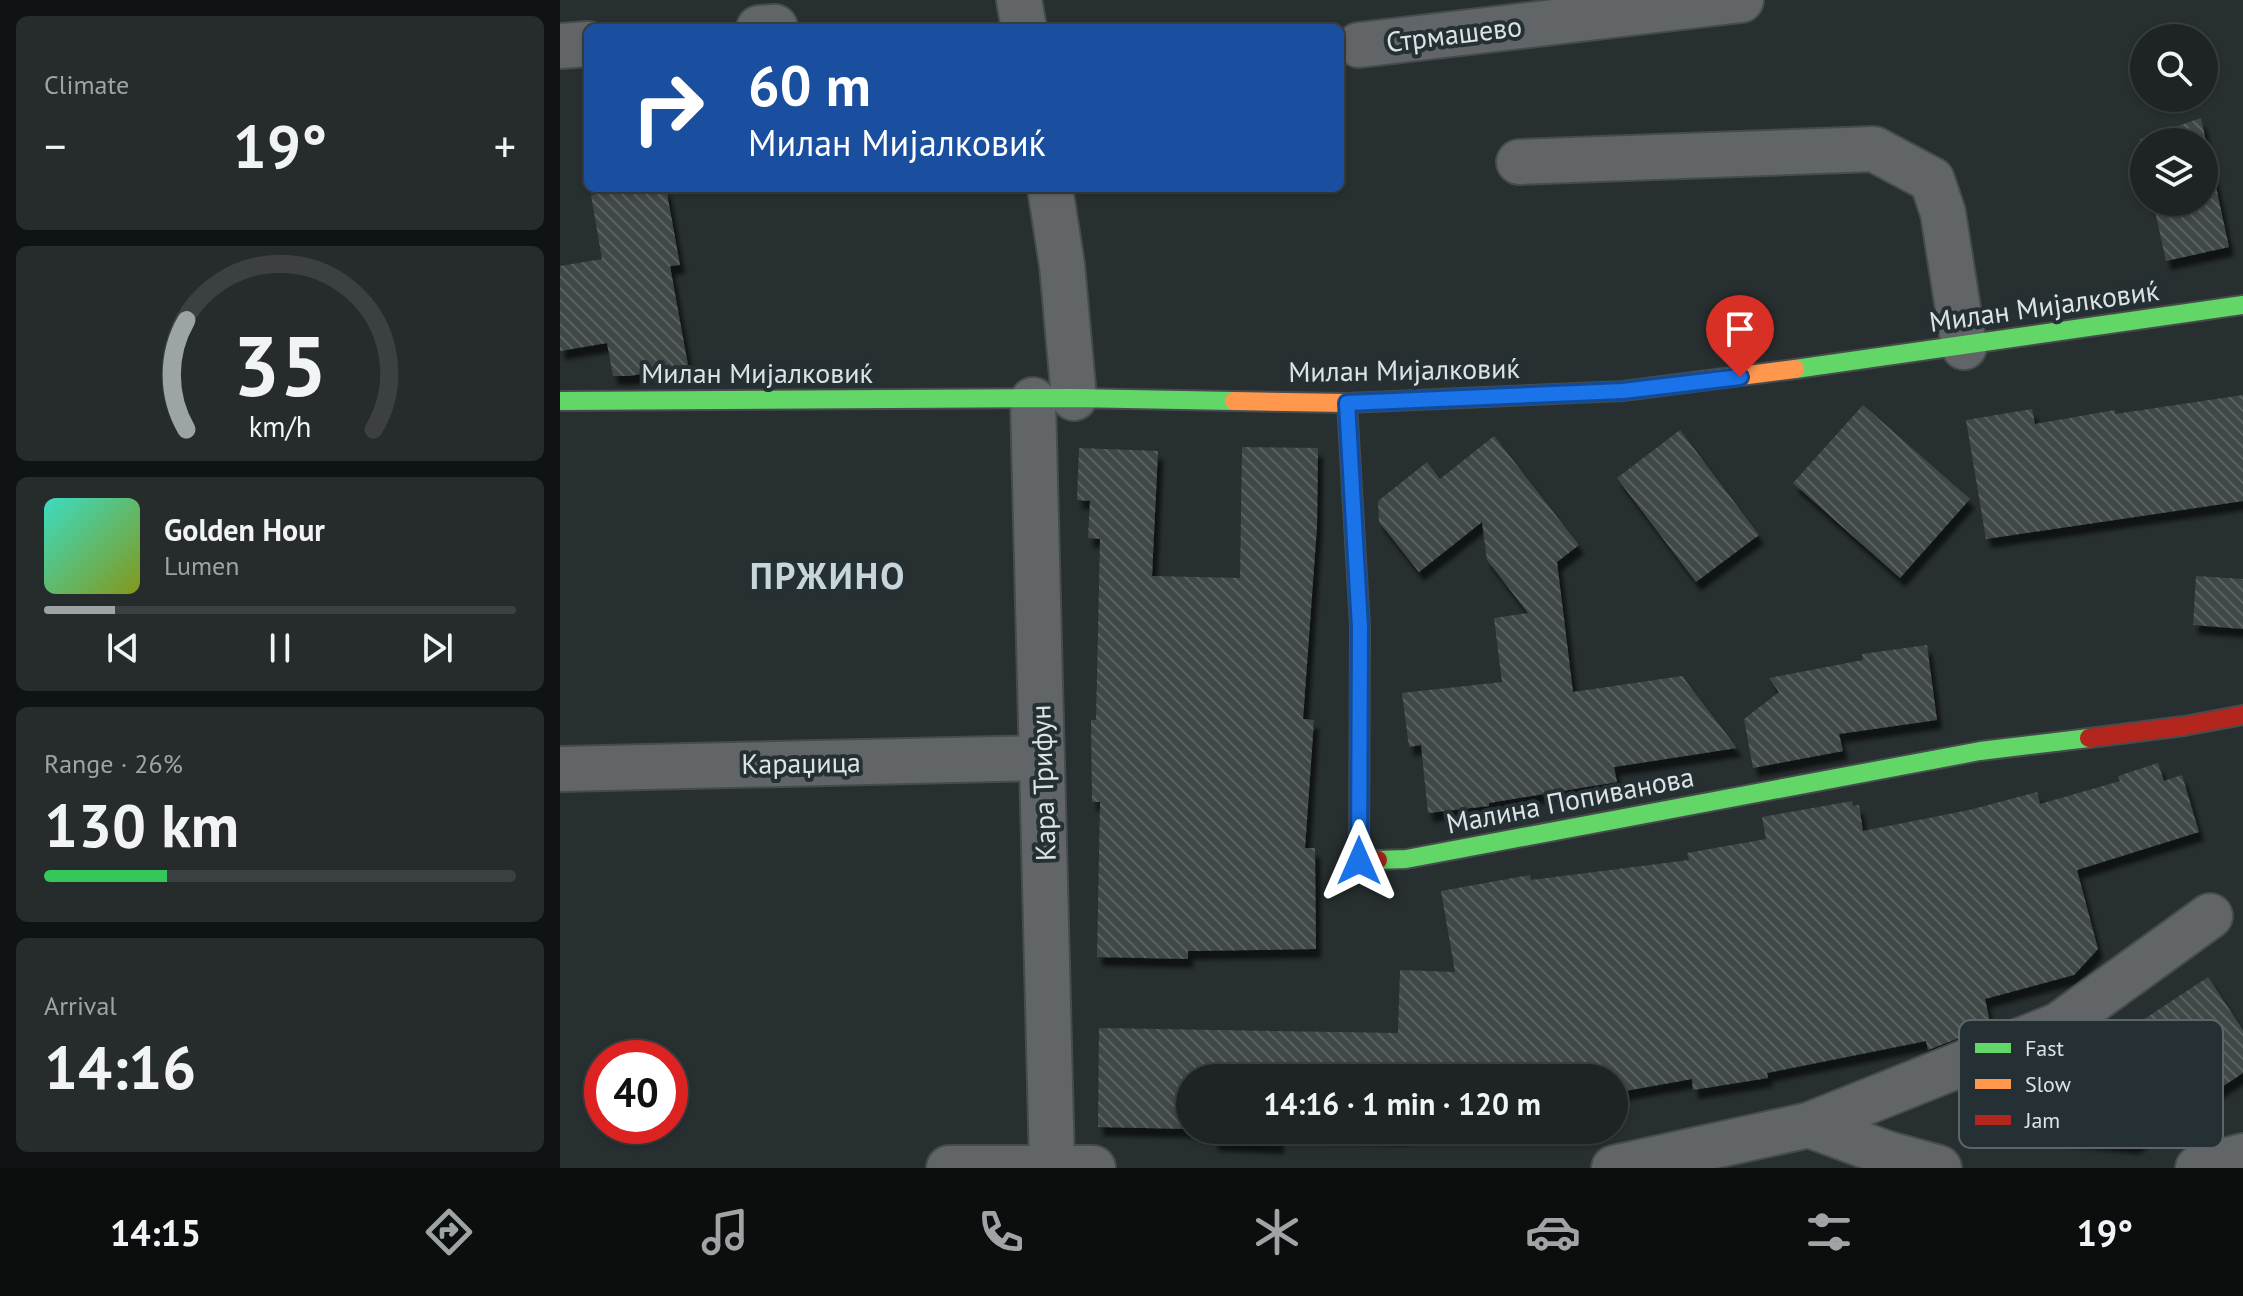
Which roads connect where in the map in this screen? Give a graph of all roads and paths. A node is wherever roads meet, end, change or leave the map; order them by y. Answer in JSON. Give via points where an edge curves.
{"nodes":[{"id":1,"x":1019,"y":0,"type":"edge"},
{"id":2,"x":1741,"y":0,"type":"edge"},
{"id":3,"x":1023,"y":24,"type":"edge"},
{"id":4,"x":584,"y":44,"type":"edge"},
{"id":5,"x":1359,"y":45,"type":"dead end"},
{"id":6,"x":560,"y":46,"type":"edge"},
{"id":7,"x":1519,"y":162,"type":"dead end"},
{"id":8,"x":1051,"y":192,"type":"edge"},
{"id":9,"x":2243,"y":305,"type":"edge"},
{"id":10,"x":1964,"y":347,"type":"junction"},
{"id":11,"x":1053,"y":399,"type":"junction"},
{"id":12,"x":560,"y":401,"type":"edge"},
{"id":13,"x":1347,"y":403,"type":"junction"},
{"id":14,"x":2243,"y":715,"type":"edge"},
{"id":15,"x":1041,"y":758,"type":"junction"},
{"id":16,"x":560,"y":769,"type":"edge"},
{"id":17,"x":2210,"y":916,"type":"dead end"},
{"id":18,"x":2066,"y":1020,"type":"edge"},
{"id":19,"x":1959,"y":1065,"type":"edge"},
{"id":20,"x":1809,"y":1125,"type":"junction"},
{"id":21,"x":2243,"y":1156,"type":"edge"},
{"id":22,"x":1073,"y":1167,"type":"edge"},
{"id":23,"x":949,"y":1168,"type":"edge"},
{"id":24,"x":1614,"y":1168,"type":"edge"},
{"id":25,"x":1939,"y":1168,"type":"edge"},
{"id":26,"x":2198,"y":1168,"type":"edge"}],
"edges":[{"from":1,"to":3,"type":"street"},
{"from":2,"to":5,"type":"street","name":"Стрмашево"},
{"from":4,"to":6,"type":"street"},
{"from":7,"to":10,"type":"street","via":[[1874,149],[1932,180],[1943,213]]},
{"from":8,"to":11,"type":"street","name":"Кара Трифун","via":[[1062,265]]},
{"from":9,"to":10,"type":"street","name":"Милан Мијалковиќ"},
{"from":10,"to":13,"type":"street","name":"Милан Мијалковиќ","via":[[1623,391]]},
{"from":11,"to":12,"type":"street","name":"Милан Мијалковиќ"},
{"from":11,"to":13,"type":"street","name":"Милан Мијалковиќ"},
{"from":11,"to":15,"type":"street","name":"Кара Трифун","via":[[1040,606]]},
{"from":13,"to":14,"type":"street","name":"Малина Попиванова","via":[[1360,627],[1359,861],[1406,859],[1980,751]]},
{"from":15,"to":16,"type":"street","name":"Караџица"},
{"from":15,"to":22,"type":"street","name":"Кара Трифун"},
{"from":17,"to":18,"type":"street"},
{"from":19,"to":20,"type":"street"},
{"from":20,"to":24,"type":"street"},
{"from":20,"to":25,"type":"street"},
{"from":21,"to":26,"type":"street"},
{"from":22,"to":23,"type":"street"}]}
